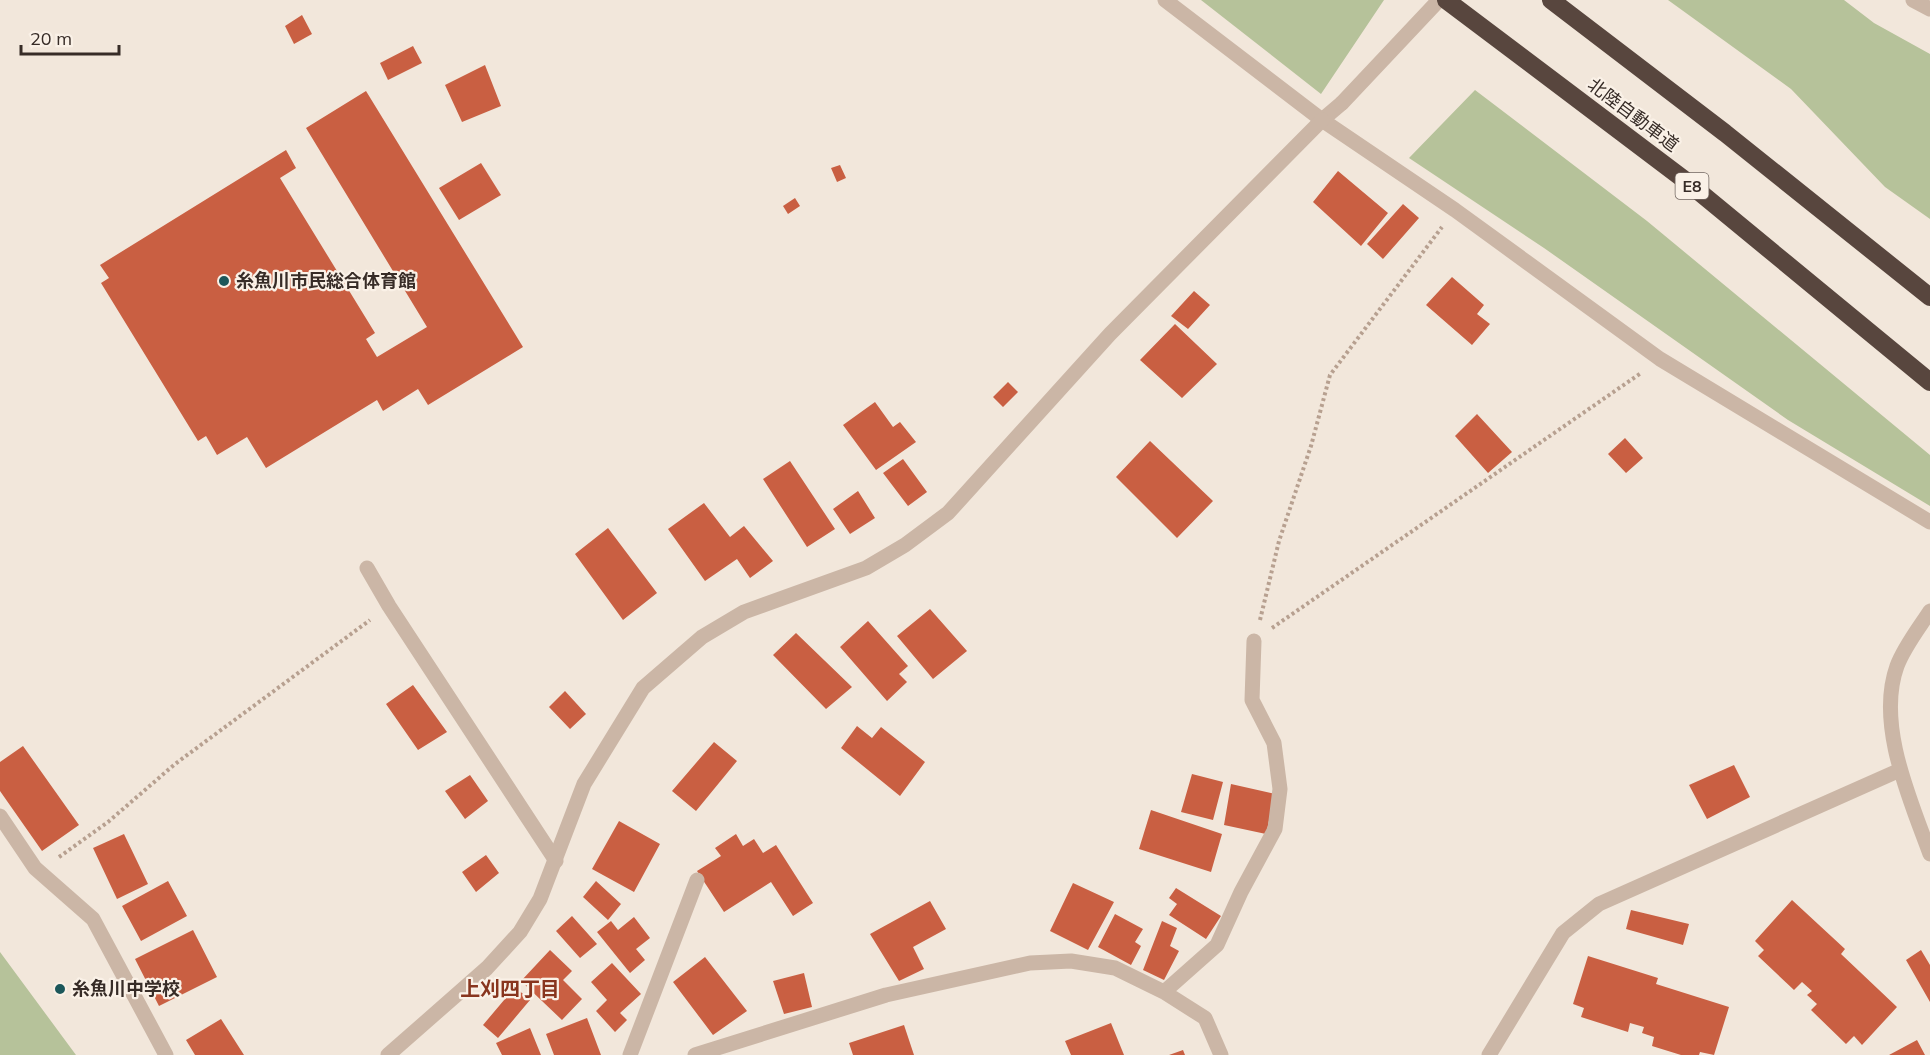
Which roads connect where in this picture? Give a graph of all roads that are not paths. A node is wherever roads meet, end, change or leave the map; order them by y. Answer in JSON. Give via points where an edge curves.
{"nodes":[{"id":1,"x":1165,"y":0,"type":"edge"},
{"id":2,"x":1439,"y":0,"type":"edge"},
{"id":3,"x":1446,"y":0,"type":"edge"},
{"id":4,"x":1551,"y":0,"type":"edge"},
{"id":5,"x":1913,"y":0,"type":"edge"},
{"id":6,"x":1930,"y":9,"type":"edge"},
{"id":7,"x":1322,"y":120,"type":"junction"},
{"id":8,"x":1930,"y":297,"type":"edge"},
{"id":9,"x":1930,"y":382,"type":"edge"},
{"id":10,"x":1930,"y":522,"type":"edge"},
{"id":11,"x":367,"y":568,"type":"dead end"},
{"id":12,"x":1930,"y":611,"type":"edge"},
{"id":13,"x":1254,"y":641,"type":"road end"},
{"id":14,"x":1900,"y":771,"type":"junction"},
{"id":15,"x":0,"y":816,"type":"edge"},
{"id":16,"x":1929,"y":850,"type":"edge"},
{"id":17,"x":556,"y":861,"type":"junction"},
{"id":18,"x":697,"y":880,"type":"dead end"},
{"id":19,"x":1164,"y":992,"type":"junction"},
{"id":20,"x":166,"y":1055,"type":"edge"},
{"id":21,"x":388,"y":1055,"type":"edge"},
{"id":22,"x":630,"y":1055,"type":"edge"},
{"id":23,"x":695,"y":1055,"type":"edge"},
{"id":24,"x":1221,"y":1055,"type":"edge"},
{"id":25,"x":1489,"y":1055,"type":"edge"}],
"edges":[{"from":1,"to":7,"type":"street"},
{"from":2,"to":7,"type":"street"},
{"from":3,"to":9,"type":"highway","name":"北陸自動車道","number":"E8","via":[[1686,181]]},
{"from":4,"to":8,"type":"highway"},
{"from":5,"to":6,"type":"street"},
{"from":7,"to":10,"type":"street","via":[[1455,210],[1660,359]]},
{"from":7,"to":17,"type":"street","via":[[1110,334],[948,513],[866,568],[744,612],[702,637],[643,688],[584,784]]},
{"from":11,"to":17,"type":"street"},
{"from":12,"to":14,"type":"street","via":[[1897,665],[1889,699]]},
{"from":13,"to":19,"type":"street","via":[[1252,700],[1274,743],[1280,789],[1275,829],[1217,945]]},
{"from":14,"to":16,"type":"street"},
{"from":14,"to":25,"type":"street","via":[[1599,904],[1563,933]]},
{"from":15,"to":20,"type":"street","via":[[39,871],[93,919]]},
{"from":17,"to":21,"type":"street","via":[[520,932],[487,968]]},
{"from":18,"to":22,"type":"street"},
{"from":19,"to":23,"type":"street","via":[[1115,968],[1071,961],[1030,963],[886,995]]},
{"from":19,"to":24,"type":"street","via":[[1205,1018]]}]}
